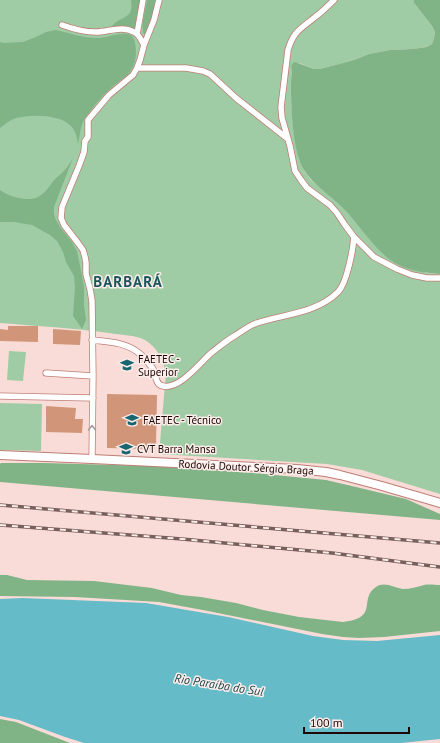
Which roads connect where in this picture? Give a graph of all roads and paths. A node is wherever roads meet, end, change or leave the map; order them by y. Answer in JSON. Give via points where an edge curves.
{"nodes":[{"id":1,"x":143,"y":0,"type":"edge"},
{"id":2,"x":159,"y":0,"type":"edge"},
{"id":3,"x":334,"y":0,"type":"edge"},
{"id":4,"x":62,"y":25,"type":"dead end"},
{"id":5,"x":137,"y":34,"type":"junction"},
{"id":6,"x":144,"y":44,"type":"junction"},
{"id":7,"x":137,"y":68,"type":"junction"},
{"id":8,"x":288,"y":139,"type":"junction"},
{"id":9,"x":354,"y":237,"type":"junction"},
{"id":10,"x":440,"y":278,"type":"edge"},
{"id":11,"x":92,"y":338,"type":"junction"},
{"id":12,"x":46,"y":373,"type":"dead end"},
{"id":13,"x":93,"y":376,"type":"junction"},
{"id":14,"x":0,"y":396,"type":"edge"},
{"id":15,"x":93,"y":398,"type":"junction"},
{"id":16,"x":0,"y":455,"type":"edge"},
{"id":17,"x":92,"y":459,"type":"junction"},
{"id":18,"x":440,"y":503,"type":"edge"}],
"edges":[{"from":1,"to":5,"type":"street"},
{"from":2,"to":6,"type":"street"},
{"from":3,"to":8,"type":"street","via":[[300,28],[290,41],[281,107]]},
{"from":4,"to":5,"type":"street","via":[[89,32],[112,29]]},
{"from":5,"to":6,"type":"street"},
{"from":6,"to":7,"type":"street"},
{"from":7,"to":8,"type":"street","via":[[186,68],[210,74]]},
{"from":7,"to":11,"type":"street","via":[[88,120],[88,137],[84,152],[61,211],[64,225],[85,257],[92,302]]},
{"from":8,"to":9,"type":"street","via":[[295,171],[301,180],[307,188],[330,205]]},
{"from":9,"to":10,"type":"street","via":[[374,257],[386,264],[412,275]]},
{"from":9,"to":11,"type":"street","via":[[351,257],[340,290],[331,298],[313,308],[256,323],[236,334],[175,385],[161,386],[147,361],[131,348]]},
{"from":11,"to":13,"type":"street"},
{"from":12,"to":13,"type":"street"},
{"from":13,"to":15,"type":"street"},
{"from":14,"to":15,"type":"street"},
{"from":17,"to":15,"type":"street","one_way":true},
{"from":16,"to":17,"type":"main road","name":"Rodovia Doutor Sérgio Braga"},
{"from":17,"to":18,"type":"main road","name":"Rodovia Doutor Sérgio Braga","via":[[326,472]]}]}
